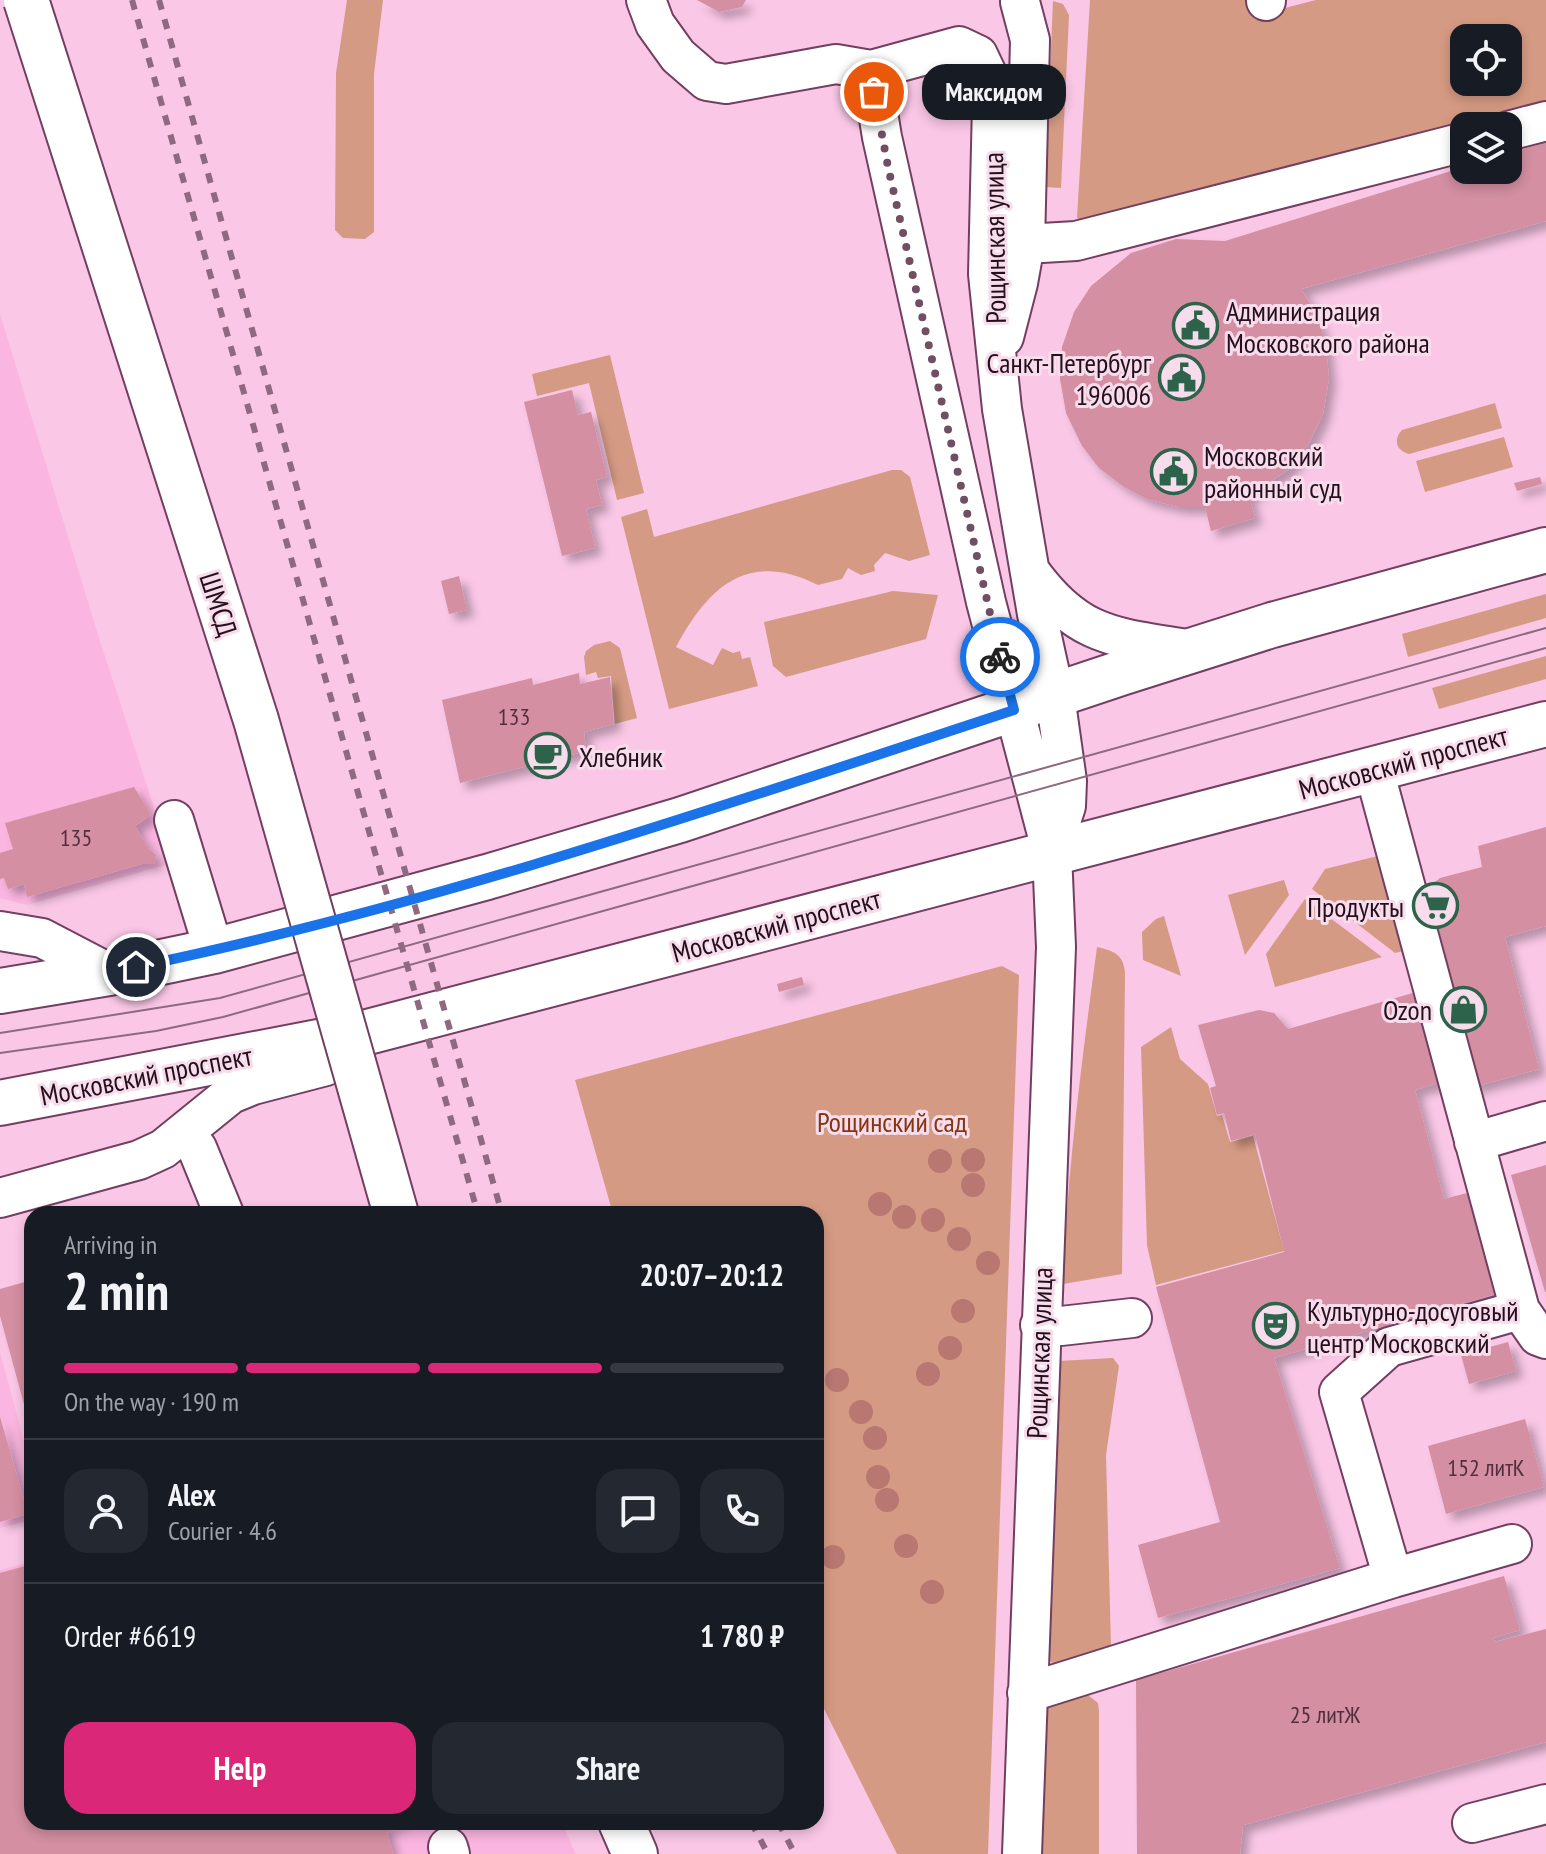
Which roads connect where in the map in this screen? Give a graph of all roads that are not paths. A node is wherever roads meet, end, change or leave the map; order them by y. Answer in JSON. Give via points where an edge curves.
{"nodes":[{"id":1,"x":26,"y":0,"type":"edge"},
{"id":2,"x":43,"y":0,"type":"edge"},
{"id":3,"x":646,"y":0,"type":"edge"},
{"id":4,"x":1021,"y":1,"type":"edge"},
{"id":5,"x":978,"y":55,"type":"junction"},
{"id":6,"x":871,"y":70,"type":"junction"},
{"id":7,"x":1546,"y":121,"type":"edge"},
{"id":8,"x":1522,"y":127,"type":"edge"},
{"id":9,"x":1450,"y":146,"type":"edge"},
{"id":10,"x":1025,"y":244,"type":"junction"},
{"id":11,"x":998,"y":359,"type":"junction"},
{"id":12,"x":1546,"y":550,"type":"edge"},
{"id":13,"x":1029,"y":571,"type":"junction"},
{"id":14,"x":1193,"y":650,"type":"junction"},
{"id":15,"x":1055,"y":696,"type":"junction"},
{"id":16,"x":1014,"y":710,"type":"junction"},
{"id":17,"x":1546,"y":724,"type":"edge"},
{"id":18,"x":1374,"y":770,"type":"junction"},
{"id":19,"x":174,"y":820,"type":"dead end"},
{"id":20,"x":1052,"y":853,"type":"junction"},
{"id":21,"x":0,"y":931,"type":"edge"},
{"id":22,"x":214,"y":951,"type":"junction"},
{"id":23,"x":109,"y":973,"type":"junction"},
{"id":24,"x":0,"y":991,"type":"edge"},
{"id":25,"x":360,"y":1034,"type":"junction"},
{"id":26,"x":0,"y":1103,"type":"edge"},
{"id":27,"x":1546,"y":1121,"type":"edge"},
{"id":28,"x":185,"y":1133,"type":"junction"},
{"id":29,"x":1474,"y":1142,"type":"junction"},
{"id":30,"x":0,"y":1198,"type":"edge"},
{"id":31,"x":221,"y":1206,"type":"edge"},
{"id":32,"x":394,"y":1206,"type":"edge"},
{"id":33,"x":405,"y":1206,"type":"edge"},
{"id":34,"x":1520,"y":1310,"type":"junction"},
{"id":35,"x":1132,"y":1318,"type":"dead end"},
{"id":36,"x":1040,"y":1325,"type":"junction"},
{"id":37,"x":1546,"y":1339,"type":"edge"},
{"id":38,"x":1512,"y":1544,"type":"dead end"},
{"id":39,"x":1393,"y":1578,"type":"junction"},
{"id":40,"x":1027,"y":1693,"type":"junction"},
{"id":41,"x":1546,"y":1804,"type":"edge"},
{"id":42,"x":1472,"y":1823,"type":"dead end"},
{"id":43,"x":610,"y":1830,"type":"edge"},
{"id":44,"x":624,"y":1830,"type":"edge"},
{"id":45,"x":620,"y":1854,"type":"edge"},
{"id":46,"x":635,"y":1854,"type":"edge"},
{"id":47,"x":1022,"y":1854,"type":"edge"}],
"edges":[{"from":1,"to":32,"type":"main road","name":"ШМСД","bridge":true,"via":[[256,720]]},
{"from":2,"to":33,"type":"main road","name":"ШМСД","via":[[269,720]]},
{"from":3,"to":6,"type":"street","via":[[668,45],[707,81],[726,84],[836,64]]},
{"from":4,"to":5,"type":"street"},
{"from":4,"to":10,"type":"street","via":[[1030,40]]},
{"from":5,"to":6,"type":"street","via":[[959,46]]},
{"from":5,"to":11,"type":"street","name":"Рощинская улица","via":[[992,104],[988,274]]},
{"from":6,"to":16,"type":"street","name":"Рощинская улица","via":[[888,167]]},
{"from":7,"to":8,"type":"street"},
{"from":9,"to":10,"type":"street","via":[[1076,241]]},
{"from":10,"to":11,"type":"street"},
{"from":11,"to":13,"type":"street","name":"Рощинская улица"},
{"from":12,"to":14,"type":"main road"},
{"from":13,"to":14,"type":"street","via":[[1084,625],[1111,636]]},
{"from":13,"to":15,"type":"street","name":"Рощинская улица"},
{"from":14,"to":15,"type":"main road"},
{"from":15,"to":16,"type":"main road"},
{"from":15,"to":20,"type":"street","name":"Рощинская улица","via":[[1067,781],[1066,806]]},
{"from":16,"to":20,"type":"street","name":"Рощинская улица"},
{"from":16,"to":22,"type":"main road","via":[[651,829]]},
{"from":17,"to":18,"type":"main road","name":"Московский проспект"},
{"from":18,"to":20,"type":"main road","name":"Московский проспект"},
{"from":18,"to":29,"type":"street"},
{"from":19,"to":22,"type":"street"},
{"from":20,"to":25,"type":"main road","name":"Московский проспект"},
{"from":20,"to":36,"type":"street","name":"Рощинская улица","via":[[1056,947]]},
{"from":21,"to":23,"type":"street","via":[[42,938]]},
{"from":22,"to":23,"type":"main road"},
{"from":23,"to":24,"type":"main road"},
{"from":25,"to":26,"type":"main road","name":"Московский проспект"},
{"from":25,"to":28,"type":"street","via":[[326,1066],[231,1094]]},
{"from":27,"to":29,"type":"street"},
{"from":28,"to":30,"type":"street","via":[[139,1160]]},
{"from":28,"to":31,"type":"street","via":[[197,1148]]},
{"from":29,"to":34,"type":"street"},
{"from":34,"to":37,"type":"street"},
{"from":34,"to":39,"type":"street","via":[[1389,1347],[1339,1392]]},
{"from":35,"to":36,"type":"street"},
{"from":36,"to":40,"type":"street","name":"Рощинская улица"},
{"from":38,"to":39,"type":"street"},
{"from":39,"to":40,"type":"street"},
{"from":40,"to":47,"type":"street","name":"Рощинская улица"},
{"from":41,"to":42,"type":"street"},
{"from":43,"to":45,"type":"main road"},
{"from":44,"to":46,"type":"main road"}]}
